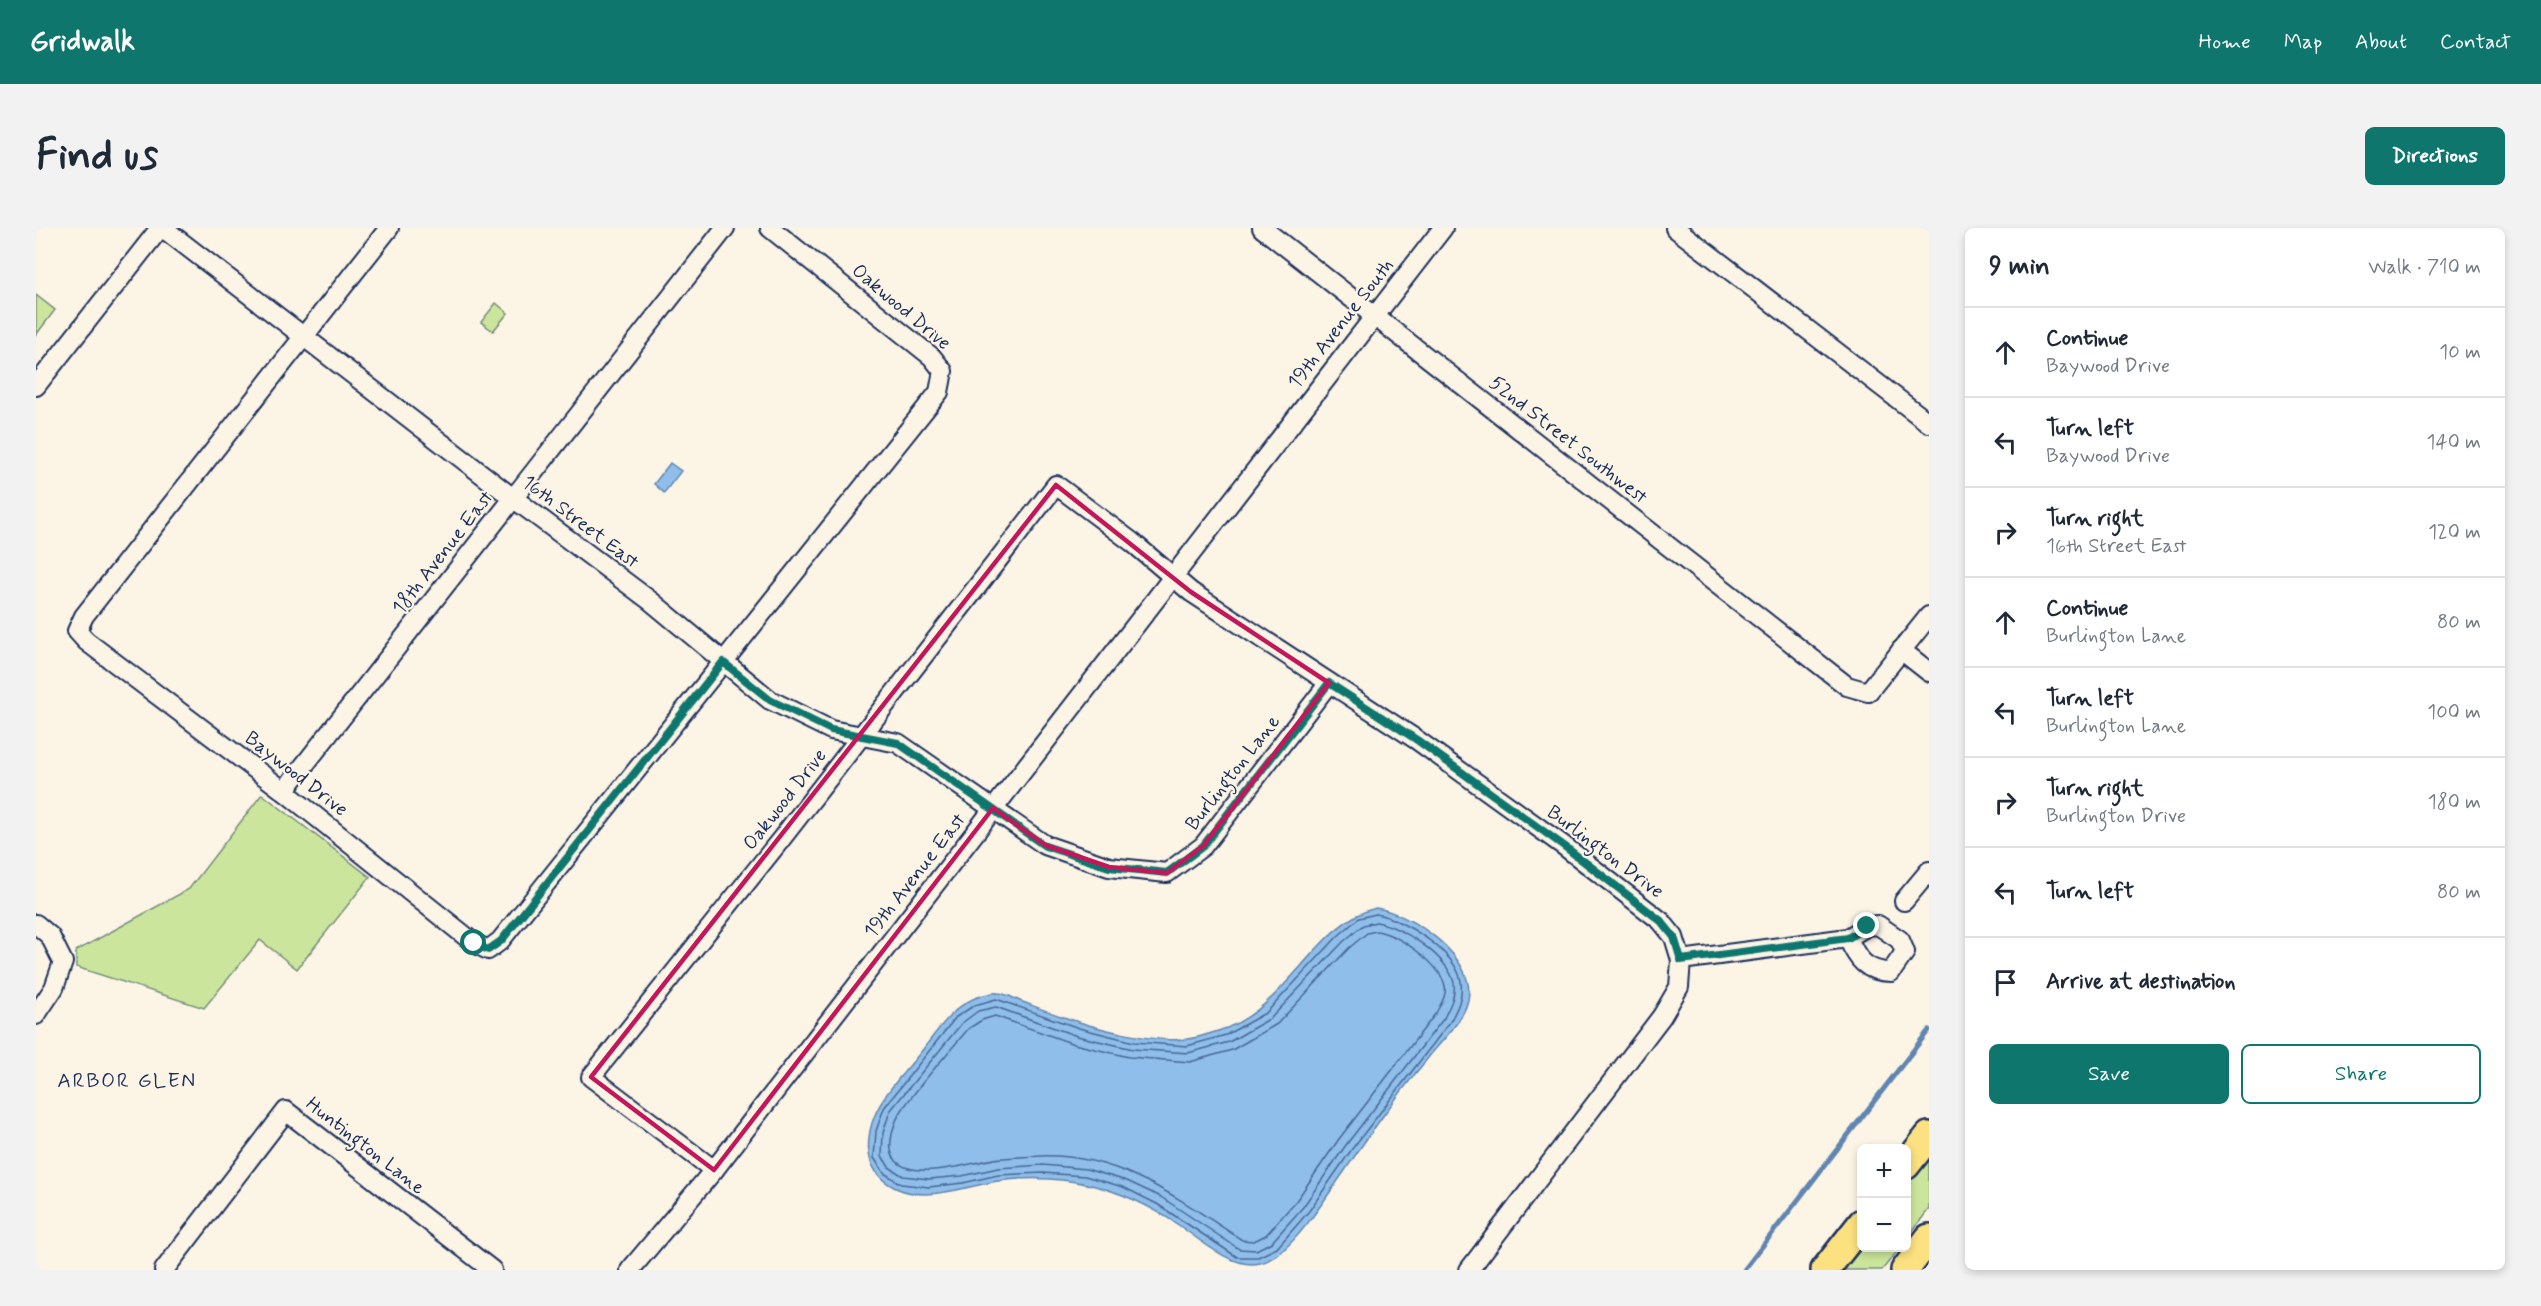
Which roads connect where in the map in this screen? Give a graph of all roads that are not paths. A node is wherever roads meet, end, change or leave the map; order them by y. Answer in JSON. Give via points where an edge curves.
{"nodes":[{"id":1,"x":162,"y":228,"type":"edge"},
{"id":2,"x":389,"y":228,"type":"edge"},
{"id":3,"x":725,"y":228,"type":"edge"},
{"id":4,"x":770,"y":228,"type":"edge"},
{"id":5,"x":1262,"y":228,"type":"edge"},
{"id":6,"x":1443,"y":228,"type":"edge"},
{"id":7,"x":1675,"y":228,"type":"edge"},
{"id":8,"x":1375,"y":316,"type":"junction"},
{"id":9,"x":304,"y":338,"type":"junction"},
{"id":10,"x":36,"y":386,"type":"edge"},
{"id":11,"x":1929,"y":423,"type":"edge"},
{"id":12,"x":1272,"y":446,"type":"joint"},
{"id":13,"x":513,"y":498,"type":"junction"},
{"id":14,"x":1173,"y":576,"type":"junction"},
{"id":15,"x":1929,"y":616,"type":"edge"},
{"id":16,"x":1901,"y":650,"type":"junction"},
{"id":17,"x":723,"y":662,"type":"junction"},
{"id":18,"x":1929,"y":672,"type":"edge"},
{"id":19,"x":1329,"y":683,"type":"junction"},
{"id":20,"x":861,"y":736,"type":"junction"},
{"id":21,"x":284,"y":791,"type":"junction"},
{"id":22,"x":993,"y":808,"type":"junction"},
{"id":23,"x":1929,"y":871,"type":"edge"},
{"id":24,"x":1904,"y":902,"type":"dead end"},
{"id":25,"x":36,"y":924,"type":"edge"},
{"id":26,"x":1848,"y":938,"type":"dead end"},
{"id":27,"x":1681,"y":960,"type":"junction"},
{"id":28,"x":36,"y":1015,"type":"edge"},
{"id":29,"x":1929,"y":1136,"type":"edge"},
{"id":30,"x":1911,"y":1159,"type":"edge"},
{"id":31,"x":714,"y":1170,"type":"junction"},
{"id":32,"x":1857,"y":1229,"type":"edge"},
{"id":33,"x":1929,"y":1238,"type":"edge"},
{"id":34,"x":164,"y":1270,"type":"edge"},
{"id":35,"x":492,"y":1270,"type":"edge"},
{"id":36,"x":630,"y":1270,"type":"edge"},
{"id":37,"x":1469,"y":1270,"type":"edge"},
{"id":38,"x":1825,"y":1270,"type":"edge"},
{"id":39,"x":1905,"y":1270,"type":"edge"}],
"edges":[{"from":1,"to":9,"type":"street","name":"16th Street East"},
{"from":1,"to":10,"type":"street"},
{"from":2,"to":9,"type":"street"},
{"from":3,"to":13,"type":"street","name":"18th Avenue East"},
{"from":4,"to":17,"type":"street","name":"Oakwood Drive","via":[[932,357],[943,371],[939,392]]},
{"from":5,"to":8,"type":"street","name":"52nd Street Southwest"},
{"from":6,"to":8,"type":"street","name":"19th Avenue South"},
{"from":7,"to":11,"type":"street"},
{"from":8,"to":12,"type":"street","name":"19th Avenue South"},
{"from":8,"to":16,"type":"street","name":"52nd Street Southwest","via":[[1847,686],[1868,692]]},
{"from":9,"to":13,"type":"street","name":"16th Street East"},
{"from":9,"to":21,"type":"street","name":"Baywood Drive","via":[[84,616],[77,631]]},
{"from":12,"to":14,"type":"street","name":"19th Avenue East"},
{"from":13,"to":17,"type":"street","name":"16th Street East","via":[[652,602]]},
{"from":13,"to":21,"type":"street","name":"18th Avenue East"},
{"from":14,"to":19,"type":"street","name":"Burlington Drive","via":[[1191,592]]},
{"from":14,"to":20,"type":"street","name":"Oakwood Drive","via":[[1056,485]]},
{"from":14,"to":22,"type":"street","name":"19th Avenue East"},
{"from":15,"to":16,"type":"street"},
{"from":16,"to":18,"type":"street"},
{"from":17,"to":20,"type":"street","name":"16th Street East","via":[[770,700],[831,730]]},
{"from":17,"to":21,"type":"street","name":"Baywood Drive","via":[[501,941],[488,950],[474,943]]},
{"from":19,"to":22,"type":"street","name":"Burlington Lane","via":[[1203,846],[1167,873],[1109,867],[1045,846]]},
{"from":19,"to":27,"type":"street","name":"Burlington Drive","via":[[1417,740],[1661,921],[1674,937]]},
{"from":20,"to":22,"type":"street","name":"16th Street East","via":[[898,743]]},
{"from":20,"to":31,"type":"street","name":"Oakwood Drive","via":[[591,1077]]},
{"from":22,"to":31,"type":"street","name":"19th Avenue East"},
{"from":23,"to":24,"type":"street"},
{"from":25,"to":28,"type":"street","via":[[50,936],[63,962],[54,988]]},
{"from":26,"to":27,"type":"street"},
{"from":27,"to":37,"type":"street","name":"Burlington Drive","via":[[1679,987],[1662,1016]]},
{"from":29,"to":30,"type":"highway"},
{"from":31,"to":36,"type":"street","name":"19th Avenue East"},
{"from":32,"to":38,"type":"highway"},
{"from":33,"to":39,"type":"highway"},
{"from":34,"to":35,"type":"street","name":"Huntington Lane","via":[[286,1111]]}]}
